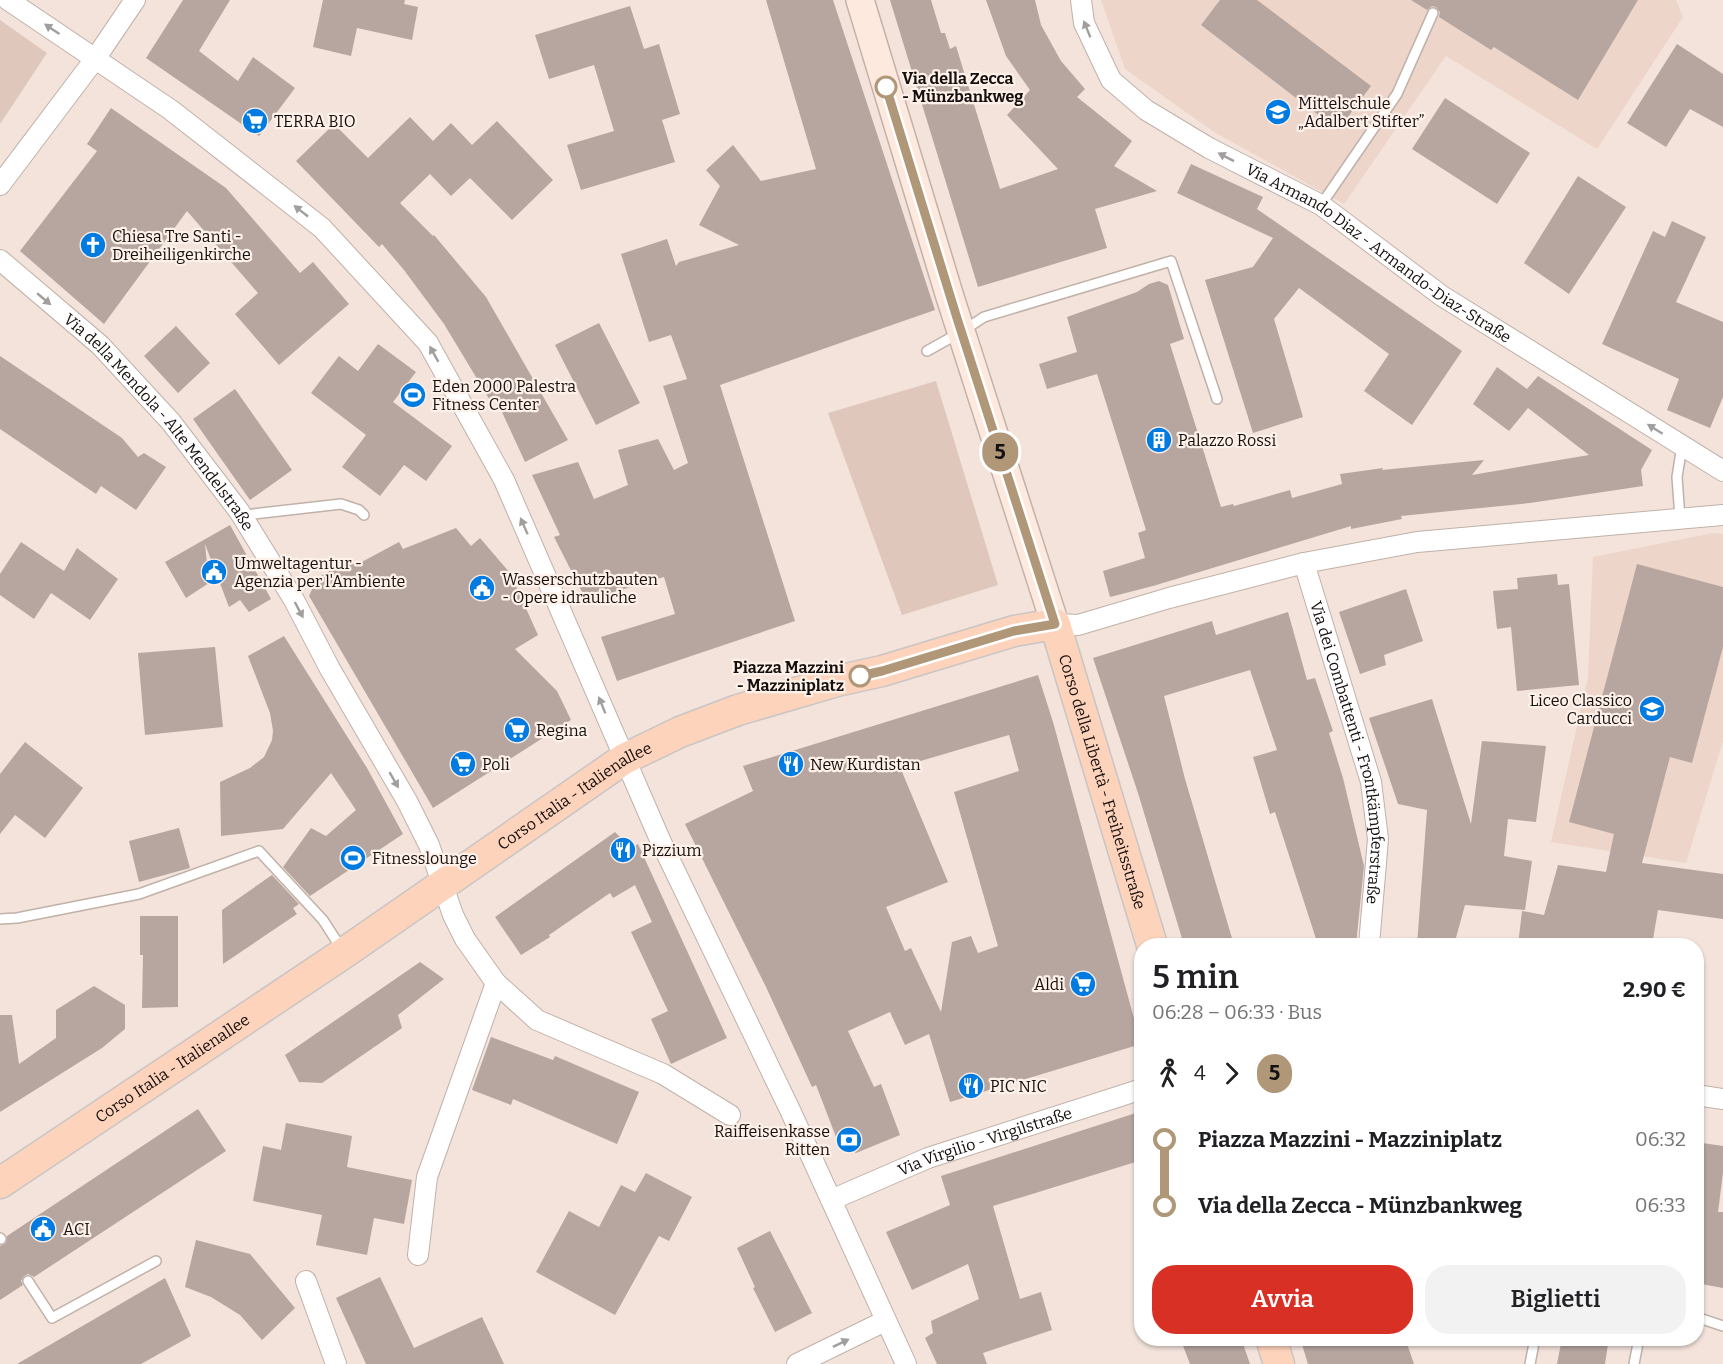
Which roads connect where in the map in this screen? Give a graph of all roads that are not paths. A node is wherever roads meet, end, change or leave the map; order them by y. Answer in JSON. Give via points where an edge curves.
{"nodes":[{"id":1,"x":8,"y":0,"type":"edge"},
{"id":2,"x":135,"y":0,"type":"edge"},
{"id":3,"x":860,"y":0,"type":"edge"},
{"id":4,"x":1081,"y":0,"type":"edge"},
{"id":5,"x":1433,"y":14,"type":"dead end"},
{"id":6,"x":95,"y":59,"type":"junction"},
{"id":7,"x":0,"y":185,"type":"edge"},
{"id":8,"x":1321,"y":205,"type":"junction"},
{"id":9,"x":0,"y":260,"type":"edge"},
{"id":10,"x":961,"y":332,"type":"junction"},
{"id":11,"x":927,"y":351,"type":"dead end"},
{"id":12,"x":1217,"y":399,"type":"dead end"},
{"id":13,"x":1682,"y":446,"type":"junction"},
{"id":14,"x":1723,"y":471,"type":"edge"},
{"id":15,"x":364,"y":515,"type":"dead end"},
{"id":16,"x":1723,"y":515,"type":"edge"},
{"id":17,"x":244,"y":518,"type":"junction"},
{"id":18,"x":1680,"y":518,"type":"junction"},
{"id":19,"x":1304,"y":563,"type":"junction"},
{"id":20,"x":1055,"y":624,"type":"junction"},
{"id":21,"x":624,"y":759,"type":"junction"},
{"id":22,"x":443,"y":886,"type":"junction"},
{"id":23,"x":0,"y":919,"type":"edge"},
{"id":24,"x":1150,"y":938,"type":"edge"},
{"id":25,"x":1370,"y":938,"type":"edge"},
{"id":26,"x":344,"y":953,"type":"junction"},
{"id":27,"x":496,"y":983,"type":"junction"},
{"id":28,"x":1134,"y":1092,"type":"edge"},
{"id":29,"x":1704,"y":1096,"type":"edge"},
{"id":30,"x":1723,"y":1099,"type":"edge"},
{"id":31,"x":730,"y":1115,"type":"dead end"},
{"id":32,"x":0,"y":1183,"type":"edge"},
{"id":33,"x":831,"y":1200,"type":"junction"},
{"id":34,"x":418,"y":1255,"type":"dead end"},
{"id":35,"x":156,"y":1261,"type":"dead end"},
{"id":36,"x":28,"y":1281,"type":"dead end"},
{"id":37,"x":306,"y":1281,"type":"dead end"},
{"id":38,"x":1704,"y":1320,"type":"edge"},
{"id":39,"x":885,"y":1321,"type":"junction"},
{"id":40,"x":1723,"y":1326,"type":"edge"},
{"id":41,"x":1273,"y":1346,"type":"edge"},
{"id":42,"x":1533,"y":1346,"type":"edge"},
{"id":43,"x":1638,"y":1346,"type":"edge"},
{"id":44,"x":336,"y":1364,"type":"edge"},
{"id":45,"x":797,"y":1364,"type":"edge"},
{"id":46,"x":906,"y":1364,"type":"edge"},
{"id":47,"x":1279,"y":1364,"type":"edge"},
{"id":48,"x":1530,"y":1364,"type":"edge"},
{"id":49,"x":1634,"y":1364,"type":"edge"}],
"edges":[{"from":6,"to":1,"type":"street","one_way":true},
{"from":2,"to":6,"type":"street"},
{"from":3,"to":10,"type":"main road","name":"Corso della Libertà - Freiheitsstraße"},
{"from":8,"to":4,"type":"street","name":"Via Armando Diaz - Armando-Diaz-Straße","one_way":true,"via":[[1209,148],[1146,110],[1111,80],[1084,23]]},
{"from":5,"to":8,"type":"lane","via":[[1397,94]]},
{"from":6,"to":7,"type":"street"},
{"from":21,"to":6,"type":"street","one_way":true,"via":[[504,480],[428,343],[322,228],[171,110]]},
{"from":13,"to":8,"type":"street","name":"Via Armando Diaz - Armando-Diaz-Straße","one_way":true,"via":[[1442,296]]},
{"from":9,"to":17,"type":"street","name":"Via della Mendola - Alte Mendelstraße","one_way":true,"via":[[100,345],[171,422]]},
{"from":10,"to":11,"type":"lane"},
{"from":10,"to":12,"type":"lane","via":[[984,316],[1171,261]]},
{"from":10,"to":20,"type":"main road","name":"Corso della Libertà - Freiheitsstraße"},
{"from":13,"to":14,"type":"street","name":"Via Armando Diaz - Armando-Diaz-Straße"},
{"from":13,"to":18,"type":"lane","via":[[1677,477]]},
{"from":15,"to":17,"type":"lane","via":[[341,504]]},
{"from":16,"to":18,"type":"street"},
{"from":17,"to":22,"type":"street","name":"Via della Mendola - Alte Mendelstraße","one_way":true,"via":[[407,801],[429,845]]},
{"from":18,"to":19,"type":"street","via":[[1417,542]]},
{"from":19,"to":20,"type":"street","via":[[1078,625]]},
{"from":19,"to":25,"type":"street","name":"Via dei Combattenti - Frontkämpferstraße","via":[[1371,782],[1378,839]]},
{"from":20,"to":21,"type":"main road","name":"Corso Italia - Italienallee","via":[[1014,631],[738,710]]},
{"from":20,"to":24,"type":"main road","name":"Corso della Libertà - Freiheitsstraße"},
{"from":21,"to":22,"type":"main road","name":"Corso Italia - Italienallee"},
{"from":21,"to":33,"type":"street"},
{"from":22,"to":26,"type":"main road","name":"Corso Italia - Italienallee"},
{"from":22,"to":27,"type":"street","name":"Via della Mendola - Alte Mendelstraße","via":[[465,939]]},
{"from":23,"to":26,"type":"lane","via":[[138,894],[259,851],[323,920]]},
{"from":26,"to":32,"type":"main road","name":"Corso Italia - Italienallee"},
{"from":27,"to":31,"type":"street","name":"Via della Mendola - Alte Mendelstraße","via":[[537,1020],[663,1074]]},
{"from":27,"to":34,"type":"street","via":[[427,1177]]},
{"from":28,"to":33,"type":"street","name":"Via Virgilio - Virgilstraße","via":[[928,1158]]},
{"from":29,"to":30,"type":"street"},
{"from":33,"to":39,"type":"street"},
{"from":35,"to":36,"type":"lane","via":[[52,1318]]},
{"from":37,"to":44,"type":"street"},
{"from":38,"to":40,"type":"lane"},
{"from":45,"to":39,"type":"street","one_way":true},
{"from":39,"to":46,"type":"street"},
{"from":41,"to":47,"type":"main road"},
{"from":42,"to":48,"type":"lane"},
{"from":43,"to":49,"type":"lane"}]}
